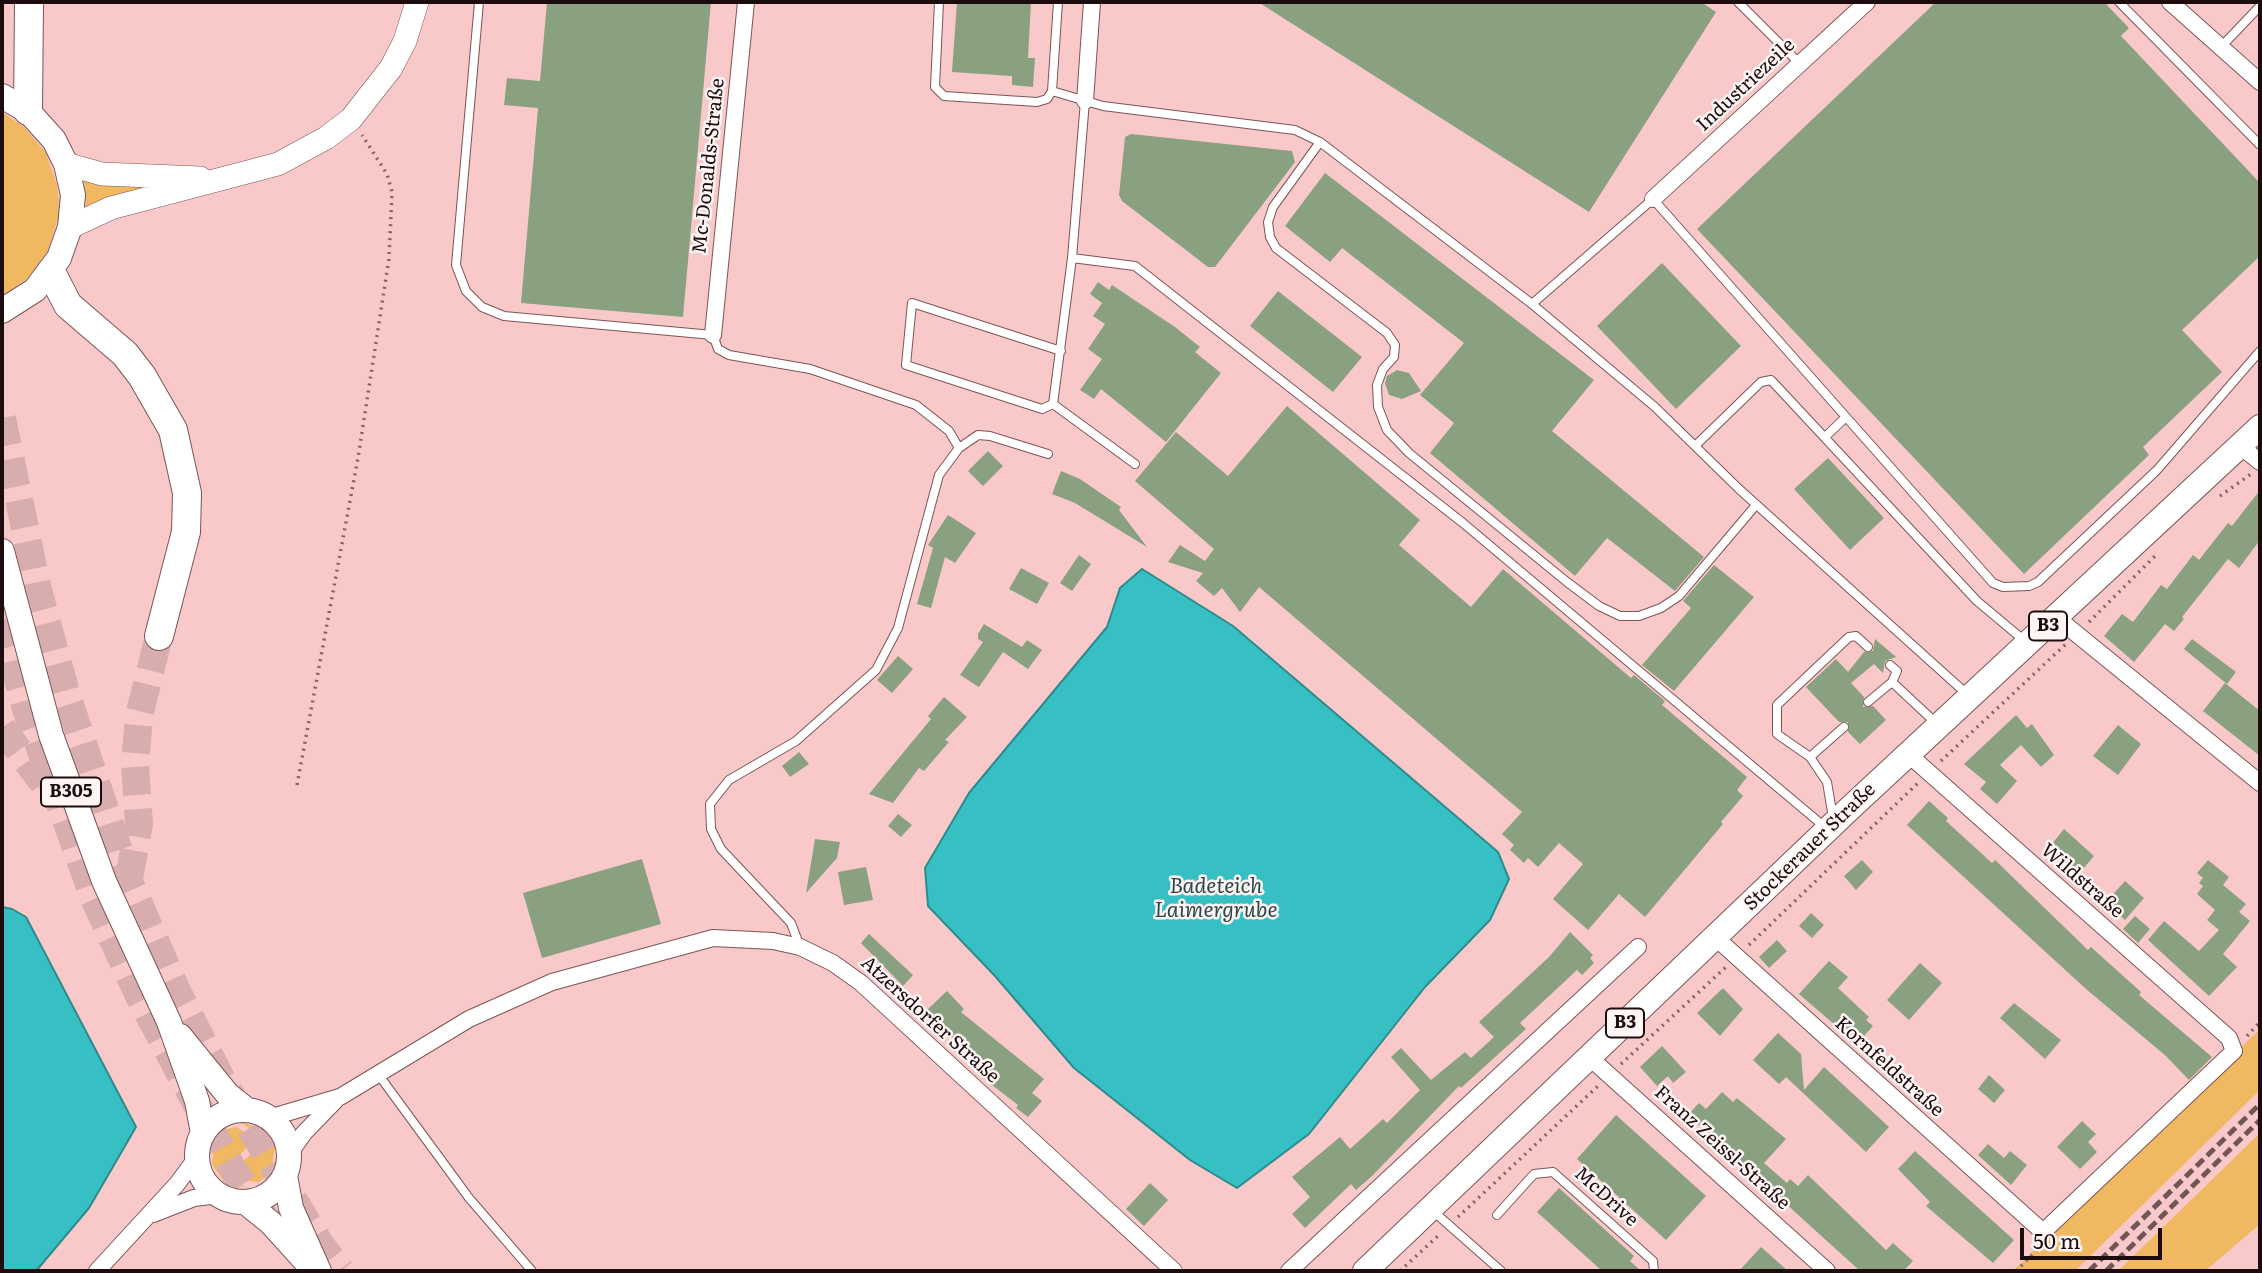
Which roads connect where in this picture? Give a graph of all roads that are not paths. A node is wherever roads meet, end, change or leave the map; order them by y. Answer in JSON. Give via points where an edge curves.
{"nodes":[{"id":1,"x":29,"y":2,"type":"edge"},
{"id":2,"x":417,"y":2,"type":"edge"},
{"id":3,"x":479,"y":2,"type":"edge"},
{"id":4,"x":746,"y":2,"type":"edge"},
{"id":5,"x":939,"y":2,"type":"edge"},
{"id":6,"x":1058,"y":2,"type":"edge"},
{"id":7,"x":1093,"y":2,"type":"edge"},
{"id":8,"x":1738,"y":2,"type":"edge"},
{"id":9,"x":1867,"y":2,"type":"edge"},
{"id":10,"x":2119,"y":2,"type":"edge"},
{"id":11,"x":2171,"y":2,"type":"edge"},
{"id":12,"x":2260,"y":6,"type":"edge"},
{"id":13,"x":2221,"y":47,"type":"junction"},
{"id":14,"x":1800,"y":64,"type":"junction"},
{"id":15,"x":2260,"y":82,"type":"edge"},
{"id":16,"x":1052,"y":91,"type":"junction"},
{"id":17,"x":2,"y":96,"type":"edge"},
{"id":18,"x":1086,"y":101,"type":"junction"},
{"id":19,"x":28,"y":111,"type":"junction"},
{"id":20,"x":1320,"y":142,"type":"junction"},
{"id":21,"x":2260,"y":145,"type":"edge"},
{"id":22,"x":66,"y":164,"type":"junction"},
{"id":23,"x":224,"y":179,"type":"junction"},
{"id":24,"x":1653,"y":199,"type":"junction"},
{"id":25,"x":71,"y":227,"type":"junction"},
{"id":26,"x":1072,"y":258,"type":"junction"},
{"id":27,"x":51,"y":272,"type":"junction"},
{"id":28,"x":1532,"y":304,"type":"junction"},
{"id":29,"x":2,"y":311,"type":"edge"},
{"id":30,"x":713,"y":335,"type":"junction"},
{"id":31,"x":1061,"y":351,"type":"junction"},
{"id":32,"x":2260,"y":351,"type":"edge"},
{"id":33,"x":1053,"y":404,"type":"junction"},
{"id":34,"x":1846,"y":417,"type":"junction"},
{"id":35,"x":2260,"y":427,"type":"edge"},
{"id":36,"x":1825,"y":437,"type":"junction"},
{"id":37,"x":1695,"y":446,"type":"junction"},
{"id":38,"x":2240,"y":446,"type":"junction"},
{"id":39,"x":959,"y":448,"type":"junction"},
{"id":40,"x":1048,"y":454,"type":"dead end"},
{"id":41,"x":1135,"y":464,"type":"dead end"},
{"id":42,"x":2257,"y":466,"type":"edge"},
{"id":43,"x":1756,"y":505,"type":"junction"},
{"id":44,"x":2,"y":551,"type":"edge"},
{"id":45,"x":2057,"y":618,"type":"junction"},
{"id":46,"x":159,"y":636,"type":"tunnel mouth"},
{"id":47,"x":2028,"y":644,"type":"junction"},
{"id":48,"x":1868,"y":647,"type":"dead end"},
{"id":49,"x":1890,"y":664,"type":"dead end"},
{"id":50,"x":1892,"y":682,"type":"junction"},
{"id":51,"x":1970,"y":697,"type":"junction"},
{"id":52,"x":1868,"y":702,"type":"dead end"},
{"id":53,"x":1939,"y":726,"type":"junction"},
{"id":54,"x":1844,"y":727,"type":"dead end"},
{"id":55,"x":1908,"y":754,"type":"junction"},
{"id":56,"x":1810,"y":757,"type":"junction"},
{"id":57,"x":2260,"y":783,"type":"edge"},
{"id":58,"x":1831,"y":827,"type":"junction"},
{"id":59,"x":1716,"y":938,"type":"junction"},
{"id":60,"x":800,"y":947,"type":"junction"},
{"id":61,"x":1638,"y":947,"type":"dead end"},
{"id":62,"x":169,"y":1022,"type":"junction"},
{"id":63,"x":1589,"y":1057,"type":"junction"},
{"id":64,"x":378,"y":1074,"type":"junction"},
{"id":65,"x":340,"y":1097,"type":"junction"},
{"id":66,"x":258,"y":1114,"type":"junction"},
{"id":67,"x":200,"y":1145,"type":"junction"},
{"id":68,"x":287,"y":1165,"type":"junction"},
{"id":69,"x":218,"y":1195,"type":"junction"},
{"id":70,"x":244,"y":1202,"type":"junction"},
{"id":71,"x":1431,"y":1209,"type":"junction"},
{"id":72,"x":1497,"y":1215,"type":"dead end"},
{"id":73,"x":148,"y":1216,"type":"junction"},
{"id":74,"x":2038,"y":1229,"type":"joint"},
{"id":75,"x":97,"y":1271,"type":"edge"},
{"id":76,"x":317,"y":1271,"type":"edge"},
{"id":77,"x":532,"y":1271,"type":"edge"},
{"id":78,"x":1174,"y":1271,"type":"edge"},
{"id":79,"x":1289,"y":1271,"type":"edge"},
{"id":80,"x":1365,"y":1271,"type":"edge"},
{"id":81,"x":1501,"y":1271,"type":"edge"},
{"id":82,"x":1654,"y":1271,"type":"edge"},
{"id":83,"x":1827,"y":1271,"type":"edge"}],
"edges":[{"from":1,"to":19,"type":"highway"},
{"from":2,"to":23,"type":"main road","via":[[391,68],[351,119],[303,153]]},
{"from":3,"to":30,"type":"lane","via":[[456,265],[466,291],[482,307],[504,316]]},
{"from":4,"to":30,"type":"street","name":"Mc-Donalds-Straße"},
{"from":5,"to":16,"type":"lane","via":[[934,73],[935,87],[944,96],[1037,102]]},
{"from":6,"to":16,"type":"lane"},
{"from":7,"to":18,"type":"street"},
{"from":8,"to":14,"type":"lane"},
{"from":9,"to":14,"type":"street","name":"Industriezeile"},
{"from":10,"to":21,"type":"lane"},
{"from":11,"to":13,"type":"street"},
{"from":12,"to":13,"type":"lane"},
{"from":13,"to":15,"type":"street"},
{"from":14,"to":24,"type":"street","name":"Industriezeile"},
{"from":16,"to":18,"type":"lane"},
{"from":17,"to":19,"type":"main road"},
{"from":18,"to":20,"type":"lane","via":[[1295,130]]},
{"from":18,"to":26,"type":"lane"},
{"from":19,"to":22,"type":"main road","via":[[54,141]]},
{"from":20,"to":28,"type":"lane"},
{"from":20,"to":43,"type":"lane","via":[[1273,207],[1270,237],[1276,248],[1387,332],[1395,345],[1394,357],[1377,386],[1378,407],[1387,430],[1409,453],[1567,582],[1619,616],[1650,612],[1679,596]]},
{"from":22,"to":23,"type":"main road","via":[[102,174]]},
{"from":22,"to":25,"type":"main road","via":[[73,195]]},
{"from":23,"to":25,"type":"main road","via":[[111,208]]},
{"from":24,"to":28,"type":"lane"},
{"from":24,"to":34,"type":"lane"},
{"from":25,"to":27,"type":"main road"},
{"from":26,"to":31,"type":"lane"},
{"from":26,"to":58,"type":"lane","via":[[1135,266],[1463,523]]},
{"from":27,"to":29,"type":"main road","via":[[35,290]]},
{"from":27,"to":46,"type":"highway","via":[[68,304],[125,354],[142,376],[173,430],[187,493],[186,532]]},
{"from":28,"to":37,"type":"lane","via":[[1656,407]]},
{"from":30,"to":39,"type":"lane","via":[[718,349],[729,355],[810,369],[916,405],[949,431]]},
{"from":31,"to":33,"type":"lane"},
{"from":31,"to":33,"type":"lane","via":[[912,303],[906,365],[1042,409]]},
{"from":32,"to":34,"type":"lane","via":[[2157,470],[2029,586],[1993,583]]},
{"from":33,"to":41,"type":"lane"},
{"from":34,"to":36,"type":"lane"},
{"from":35,"to":38,"type":"main road","name":"Stockerauer Straße","number":"B3"},
{"from":36,"to":37,"type":"lane","via":[[1770,380],[1762,382]]},
{"from":36,"to":47,"type":"lane","via":[[1977,601]]},
{"from":37,"to":43,"type":"lane"},
{"from":38,"to":42,"type":"street"},
{"from":38,"to":45,"type":"main road","name":"Stockerauer Straße","number":"B3"},
{"from":39,"to":40,"type":"lane","via":[[978,435]]},
{"from":39,"to":60,"type":"lane","via":[[939,475],[898,628],[876,670],[796,741],[729,780],[710,804],[711,829],[721,849],[791,923]]},
{"from":43,"to":51,"type":"lane"},
{"from":44,"to":62,"type":"main road","number":"B305","via":[[31,670],[76,807]]},
{"from":45,"to":47,"type":"main road","name":"Stockerauer Straße","number":"B3"},
{"from":45,"to":57,"type":"street"},
{"from":47,"to":51,"type":"main road","name":"Stockerauer Straße","number":"B3"},
{"from":48,"to":56,"type":"lane","via":[[1856,636],[1849,636],[1778,702],[1777,734]]},
{"from":49,"to":50,"type":"lane","via":[[1897,671]]},
{"from":50,"to":52,"type":"lane"},
{"from":50,"to":53,"type":"lane"},
{"from":51,"to":53,"type":"main road","name":"Stockerauer Straße","number":"B3"},
{"from":53,"to":55,"type":"main road","name":"Stockerauer Straße","number":"B3"},
{"from":54,"to":56,"type":"lane"},
{"from":55,"to":58,"type":"main road","name":"Stockerauer Straße","number":"B3"},
{"from":55,"to":74,"type":"street","name":"Wildstraße","via":[[2229,1038],[2234,1051]]},
{"from":56,"to":58,"type":"lane","via":[[1826,782]]},
{"from":58,"to":59,"type":"main road","name":"Stockerauer Straße","number":"B3"},
{"from":59,"to":63,"type":"main road","name":"Stockerauer Straße","number":"B3"},
{"from":59,"to":74,"type":"street","name":"Kornfeldstraße"},
{"from":60,"to":64,"type":"street","name":"Atzersdorfer Straße","via":[[740,937],[713,938],[587,971],[489,1009]]},
{"from":60,"to":78,"type":"street","name":"Atzersdorfer Straße","via":[[861,983]]},
{"from":61,"to":79,"type":"street"},
{"from":62,"to":66,"type":"main road","number":"B305","via":[[222,1088]]},
{"from":62,"to":67,"type":"main road","number":"B305","via":[[197,1101]]},
{"from":63,"to":71,"type":"main road","name":"Stockerauer Straße","number":"B3"},
{"from":63,"to":83,"type":"street","name":"Franz Zeissl-Straße"},
{"from":64,"to":65,"type":"street","name":"Atzersdorfer Straße"},
{"from":64,"to":77,"type":"lane","via":[[469,1199]]},
{"from":65,"to":66,"type":"street","name":"Atzersdorfer Straße"},
{"from":65,"to":68,"type":"street","name":"Atzersdorfer Straße","via":[[304,1133]]},
{"from":66,"to":67,"type":"main road","via":[[222,1115]]},
{"from":66,"to":68,"type":"main road","number":"B305","via":[[283,1134]]},
{"from":67,"to":69,"type":"main road","number":"B305","via":[[203,1178]]},
{"from":67,"to":73,"type":"street"},
{"from":68,"to":70,"type":"main road","via":[[268,1195]]},
{"from":68,"to":76,"type":"main road","number":"B305","via":[[291,1208]]},
{"from":69,"to":70,"type":"main road","number":"B305"},
{"from":69,"to":73,"type":"street","via":[[194,1198]]},
{"from":70,"to":76,"type":"main road","number":"B305"},
{"from":71,"to":80,"type":"main road","name":"Stockerauer Straße","number":"B3"},
{"from":71,"to":81,"type":"lane"},
{"from":72,"to":82,"type":"lane","name":"McDrive","via":[[1534,1174],[1553,1172],[1653,1261]]},
{"from":73,"to":75,"type":"street"}]}
